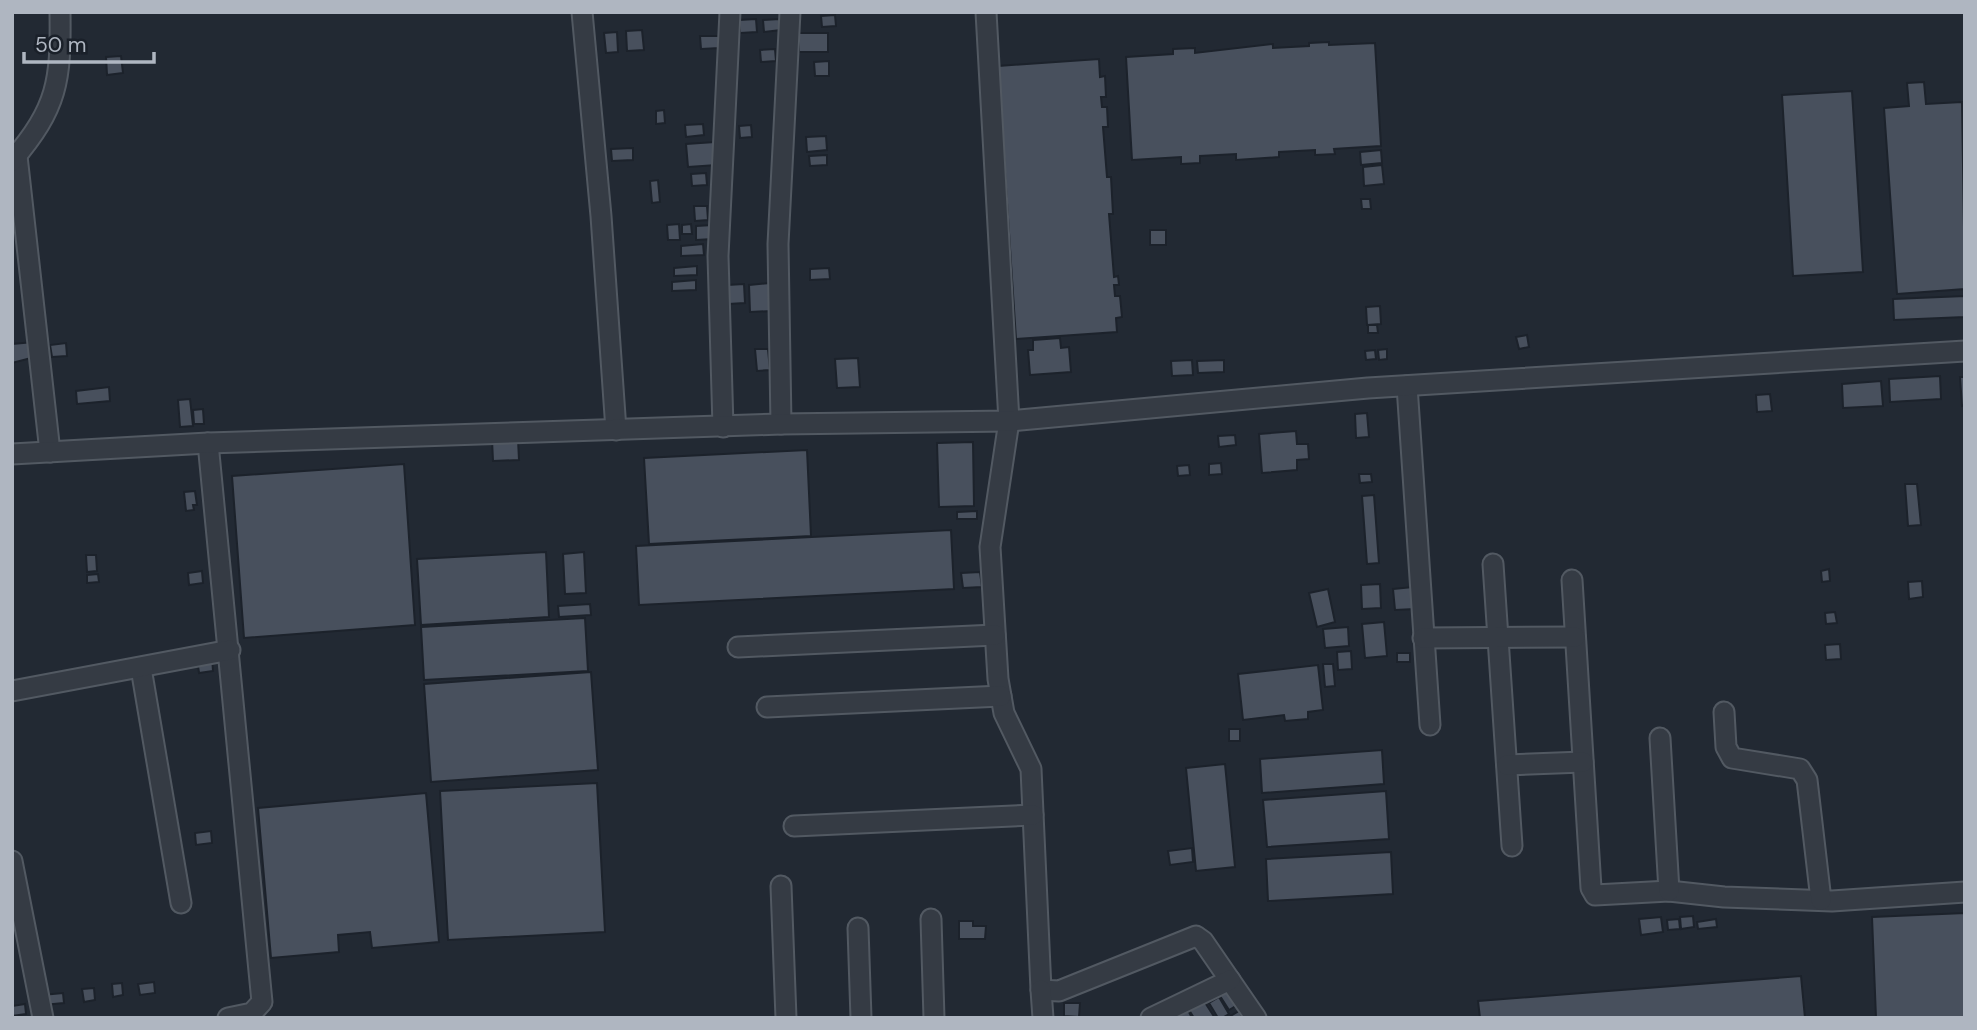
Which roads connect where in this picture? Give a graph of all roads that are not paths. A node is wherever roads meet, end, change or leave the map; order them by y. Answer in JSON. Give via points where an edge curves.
{"nodes":[{"id":1,"x":60,"y":12,"type":"edge"},
{"id":2,"x":582,"y":12,"type":"edge"},
{"id":3,"x":730,"y":12,"type":"edge"},
{"id":4,"x":790,"y":12,"type":"edge"},
{"id":5,"x":986,"y":12,"type":"edge"},
{"id":6,"x":14,"y":156,"type":"edge"},
{"id":7,"x":1965,"y":351,"type":"edge"},
{"id":8,"x":1407,"y":386,"type":"junction"},
{"id":9,"x":1009,"y":421,"type":"junction"},
{"id":10,"x":781,"y":424,"type":"junction"},
{"id":11,"x":723,"y":427,"type":"junction"},
{"id":12,"x":616,"y":430,"type":"junction"},
{"id":13,"x":208,"y":443,"type":"junction"},
{"id":14,"x":50,"y":452,"type":"junction"},
{"id":15,"x":12,"y":454,"type":"edge"},
{"id":16,"x":1493,"y":564,"type":"dead end"},
{"id":17,"x":1572,"y":580,"type":"dead end"},
{"id":18,"x":995,"y":635,"type":"junction"},
{"id":19,"x":1575,"y":637,"type":"junction"},
{"id":20,"x":1423,"y":638,"type":"junction"},
{"id":21,"x":1498,"y":639,"type":"junction"},
{"id":22,"x":738,"y":647,"type":"dead end"},
{"id":23,"x":230,"y":650,"type":"junction"},
{"id":24,"x":141,"y":668,"type":"junction"},
{"id":25,"x":12,"y":691,"type":"edge"},
{"id":26,"x":1001,"y":696,"type":"junction"},
{"id":27,"x":767,"y":706,"type":"dead end"},
{"id":28,"x":1724,"y":712,"type":"dead end"},
{"id":29,"x":1430,"y":725,"type":"dead end"},
{"id":30,"x":1660,"y":738,"type":"dead end"},
{"id":31,"x":1583,"y":762,"type":"junction"},
{"id":32,"x":1507,"y":765,"type":"junction"},
{"id":33,"x":1033,"y":815,"type":"junction"},
{"id":34,"x":794,"y":826,"type":"dead end"},
{"id":35,"x":1512,"y":846,"type":"dead end"},
{"id":36,"x":12,"y":861,"type":"edge"},
{"id":37,"x":781,"y":886,"type":"dead end"},
{"id":38,"x":1669,"y":891,"type":"junction"},
{"id":39,"x":1965,"y":892,"type":"edge"},
{"id":40,"x":1821,"y":900,"type":"junction"},
{"id":41,"x":181,"y":903,"type":"dead end"},
{"id":42,"x":931,"y":919,"type":"dead end"},
{"id":43,"x":858,"y":928,"type":"dead end"},
{"id":44,"x":1230,"y":980,"type":"junction"},
{"id":45,"x":1041,"y":990,"type":"junction"},
{"id":46,"x":43,"y":1018,"type":"edge"},
{"id":47,"x":228,"y":1018,"type":"edge"},
{"id":48,"x":786,"y":1018,"type":"edge"},
{"id":49,"x":861,"y":1018,"type":"edge"},
{"id":50,"x":934,"y":1018,"type":"edge"},
{"id":51,"x":1044,"y":1018,"type":"edge"},
{"id":52,"x":1152,"y":1018,"type":"edge"},
{"id":53,"x":1256,"y":1018,"type":"edge"}],
"edges":[{"from":1,"to":6,"type":"street","via":[[58,87],[49,109]]},
{"from":2,"to":12,"type":"street"},
{"from":3,"to":11,"type":"street","via":[[718,256]]},
{"from":4,"to":10,"type":"street","via":[[778,244]]},
{"from":5,"to":9,"type":"street"},
{"from":6,"to":14,"type":"street"},
{"from":7,"to":8,"type":"street"},
{"from":8,"to":9,"type":"street"},
{"from":8,"to":20,"type":"street"},
{"from":9,"to":10,"type":"street"},
{"from":9,"to":18,"type":"street","via":[[990,547]]},
{"from":10,"to":11,"type":"street"},
{"from":11,"to":12,"type":"street"},
{"from":12,"to":13,"type":"street"},
{"from":13,"to":14,"type":"street"},
{"from":13,"to":23,"type":"street"},
{"from":14,"to":15,"type":"street"},
{"from":16,"to":21,"type":"street"},
{"from":17,"to":19,"type":"street"},
{"from":18,"to":22,"type":"street"},
{"from":18,"to":26,"type":"street"},
{"from":19,"to":21,"type":"street"},
{"from":19,"to":31,"type":"street"},
{"from":20,"to":21,"type":"street"},
{"from":20,"to":29,"type":"street"},
{"from":21,"to":32,"type":"street"},
{"from":23,"to":24,"type":"street"},
{"from":23,"to":47,"type":"street","via":[[262,1002],[252,1013]]},
{"from":24,"to":25,"type":"street"},
{"from":24,"to":41,"type":"street"},
{"from":26,"to":27,"type":"street"},
{"from":26,"to":33,"type":"street","via":[[1006,718],[1030,765]]},
{"from":28,"to":40,"type":"street","via":[[1726,747],[1732,758],[1800,769],[1807,780]]},
{"from":30,"to":38,"type":"street"},
{"from":31,"to":32,"type":"street"},
{"from":31,"to":38,"type":"street","via":[[1595,895]]},
{"from":32,"to":35,"type":"street"},
{"from":33,"to":34,"type":"street"},
{"from":33,"to":45,"type":"street"},
{"from":36,"to":46,"type":"street"},
{"from":37,"to":48,"type":"street"},
{"from":38,"to":40,"type":"street"},
{"from":39,"to":40,"type":"street"},
{"from":42,"to":50,"type":"street"},
{"from":43,"to":49,"type":"street"},
{"from":44,"to":45,"type":"street","via":[[1196,936],[1059,991]]},
{"from":44,"to":52,"type":"street"},
{"from":44,"to":53,"type":"street"},
{"from":45,"to":51,"type":"street"}]}
